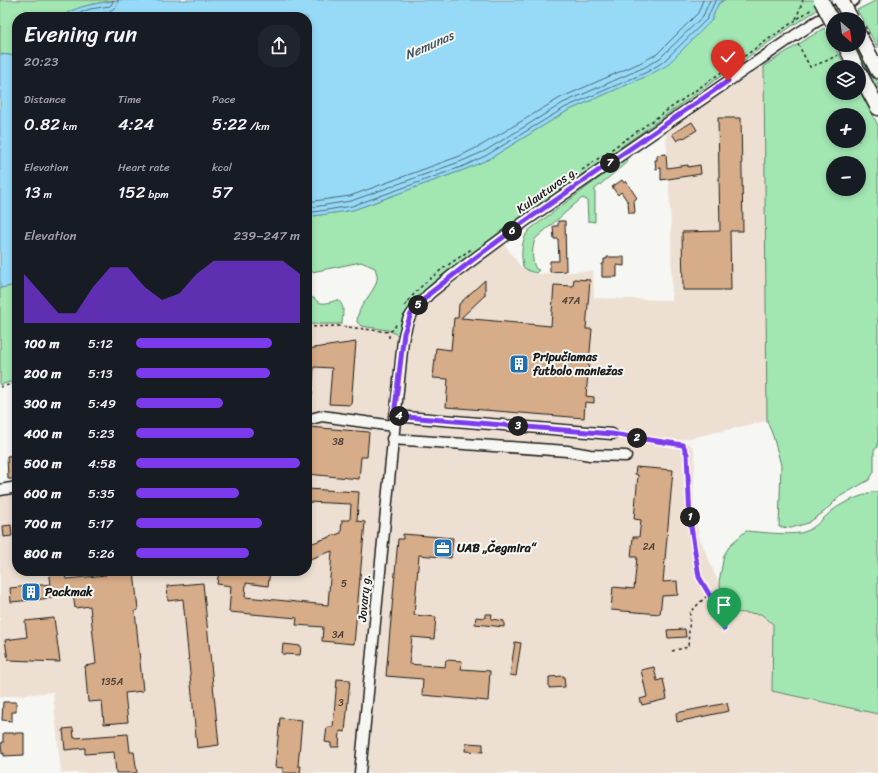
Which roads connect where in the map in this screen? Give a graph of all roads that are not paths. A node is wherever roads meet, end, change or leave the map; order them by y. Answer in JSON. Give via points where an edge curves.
{"nodes":[{"id":1,"x":821,"y":0,"type":"edge"},
{"id":2,"x":841,"y":0,"type":"edge"},
{"id":3,"x":854,"y":0,"type":"edge"},
{"id":4,"x":827,"y":12,"type":"edge"},
{"id":5,"x":847,"y":12,"type":"edge"},
{"id":6,"x":866,"y":48,"type":"edge"},
{"id":7,"x":845,"y":52,"type":"edge"},
{"id":8,"x":851,"y":60,"type":"edge"},
{"id":9,"x":878,"y":71,"type":"edge"},
{"id":10,"x":866,"y":85,"type":"edge"},
{"id":11,"x":878,"y":108,"type":"edge"},
{"id":12,"x":312,"y":419,"type":"edge"},
{"id":13,"x":394,"y":421,"type":"junction"},
{"id":14,"x":612,"y":434,"type":"road end"},
{"id":15,"x":392,"y":439,"type":"junction"},
{"id":16,"x":626,"y":456,"type":"dead end"},
{"id":17,"x":12,"y":488,"type":"edge"},
{"id":18,"x":0,"y":490,"type":"edge"},
{"id":19,"x":360,"y":773,"type":"edge"}],
"edges":[{"from":1,"to":4,"type":"highway","bridge":true},
{"from":2,"to":5,"type":"highway","bridge":true},
{"from":3,"to":13,"type":"street","name":"Kulautuvos g.","via":[[814,23],[702,98],[524,222],[429,294],[411,314],[404,333]]},
{"from":6,"to":9,"type":"highway"},
{"from":7,"to":8,"type":"highway"},
{"from":10,"to":11,"type":"highway"},
{"from":12,"to":13,"type":"street","via":[[322,416]]},
{"from":13,"to":14,"type":"street"},
{"from":13,"to":15,"type":"street","name":"Jovarų g."},
{"from":15,"to":16,"type":"street"},
{"from":15,"to":19,"type":"street","name":"Jovarų g."},
{"from":17,"to":18,"type":"street"}]}
